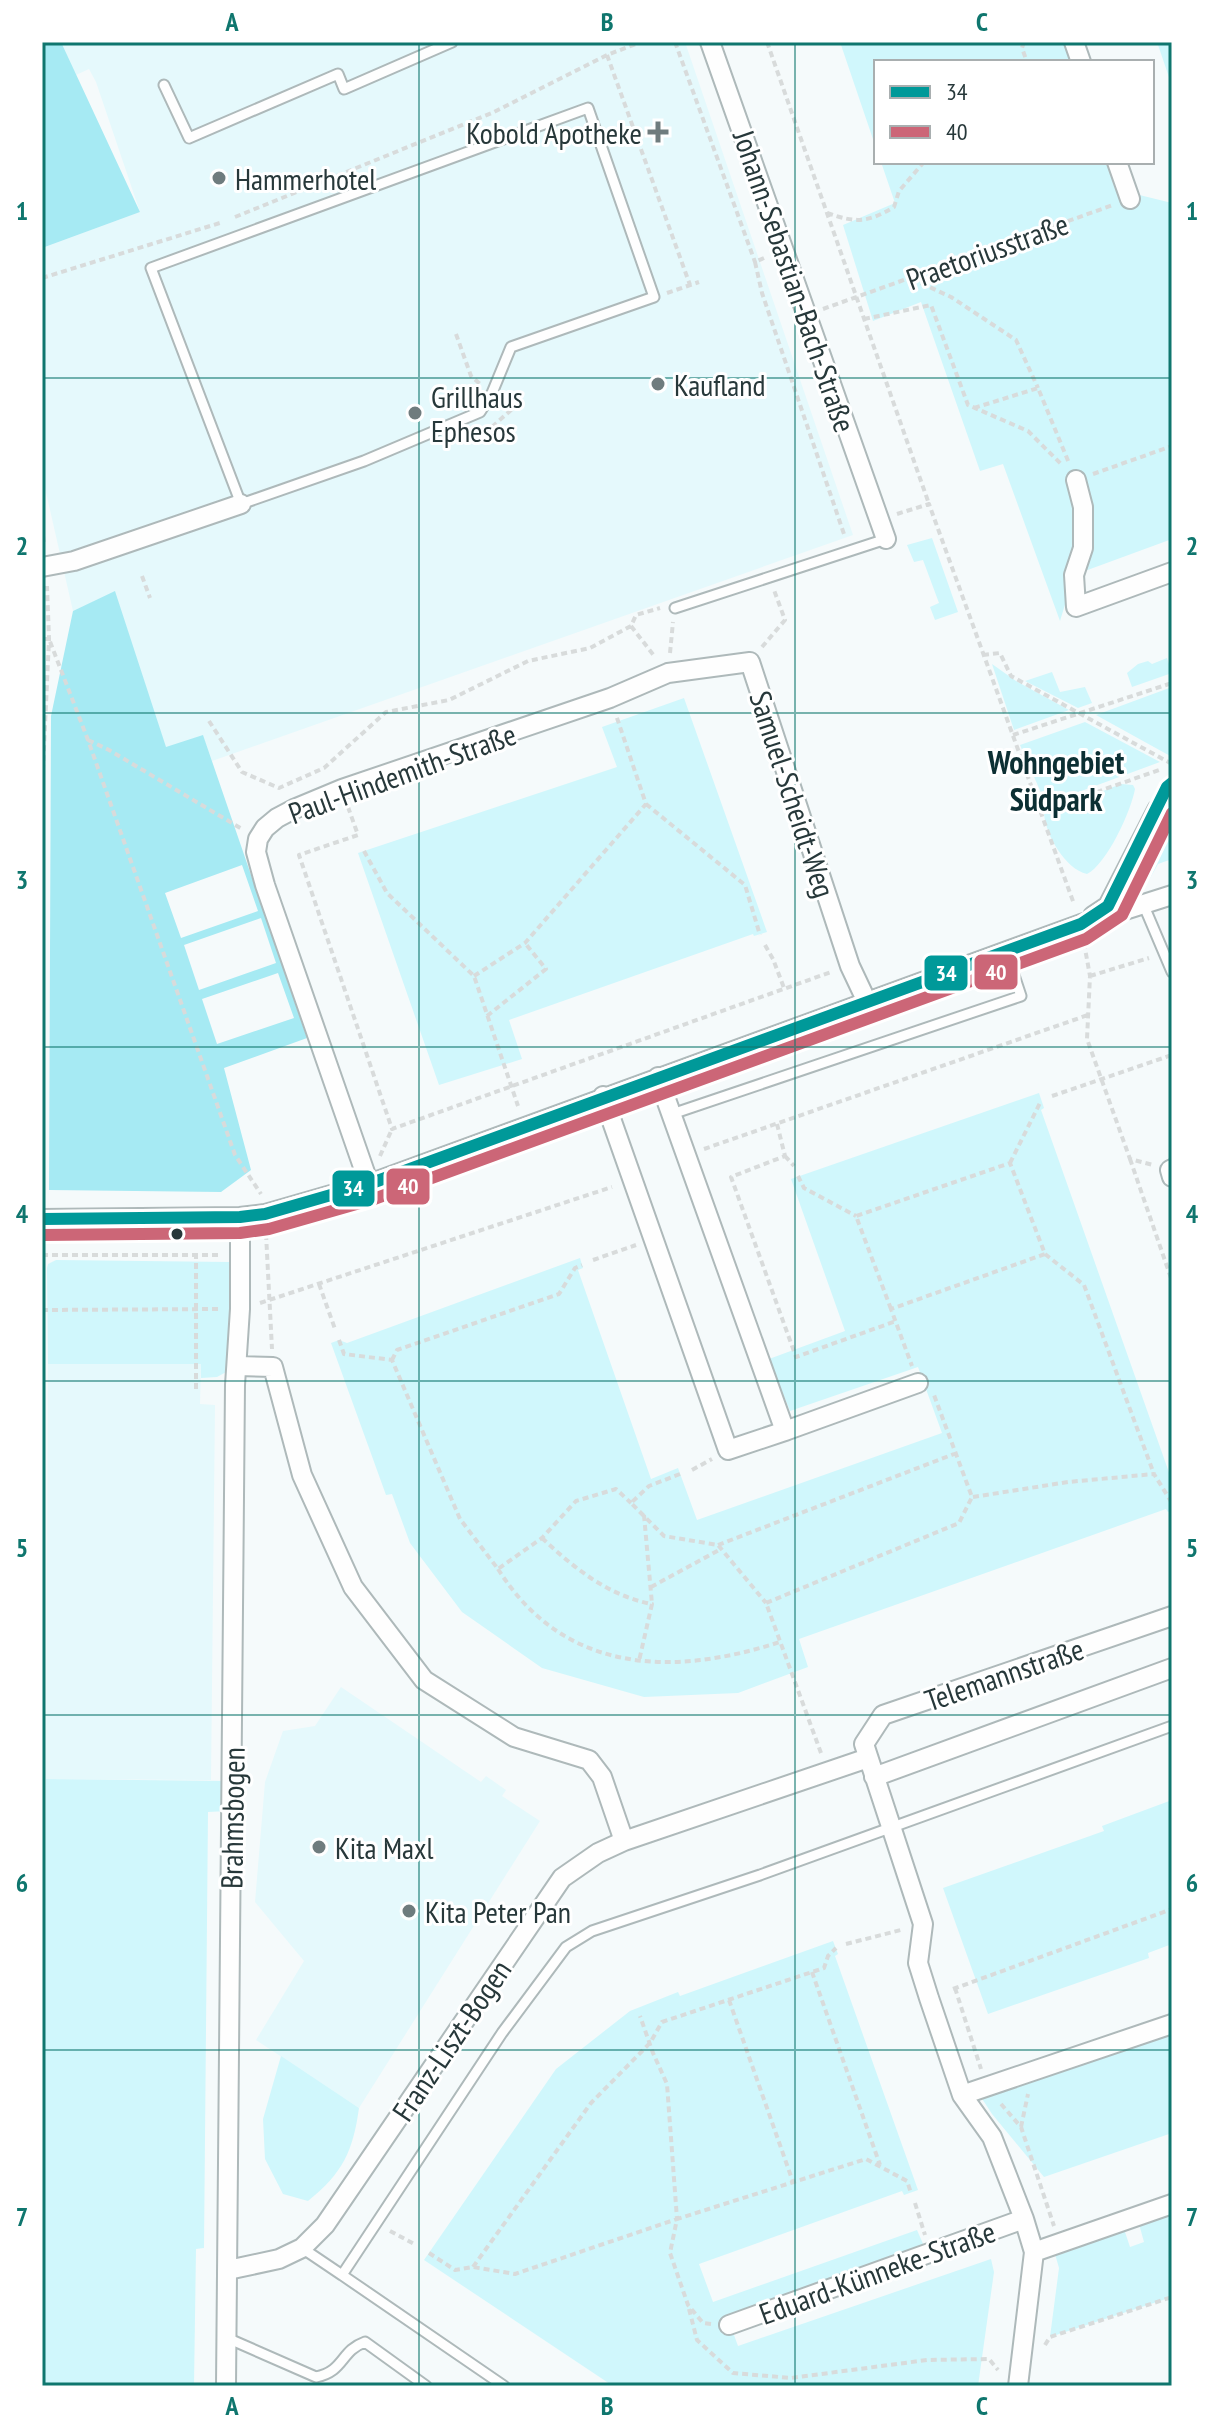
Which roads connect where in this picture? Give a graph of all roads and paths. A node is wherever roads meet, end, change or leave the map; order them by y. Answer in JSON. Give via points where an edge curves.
{"nodes":[{"id":1,"x":452,"y":42,"type":"edge"},
{"id":2,"x":641,"y":42,"type":"edge"},
{"id":3,"x":675,"y":42,"type":"edge"},
{"id":4,"x":710,"y":42,"type":"edge"},
{"id":5,"x":767,"y":42,"type":"edge"},
{"id":6,"x":607,"y":55,"type":"junction"},
{"id":7,"x":164,"y":85,"type":"dead end"},
{"id":8,"x":922,"y":164,"type":"edge"},
{"id":9,"x":1118,"y":164,"type":"edge"},
{"id":10,"x":1130,"y":199,"type":"joint"},
{"id":11,"x":827,"y":213,"type":"junction"},
{"id":12,"x":42,"y":278,"type":"edge"},
{"id":13,"x":911,"y":278,"type":"junction"},
{"id":14,"x":699,"y":282,"type":"dead end"},
{"id":15,"x":690,"y":285,"type":"junction"},
{"id":16,"x":654,"y":297,"type":"junction"},
{"id":17,"x":857,"y":297,"type":"junction"},
{"id":18,"x":807,"y":315,"type":"junction"},
{"id":19,"x":864,"y":319,"type":"junction"},
{"id":20,"x":456,"y":334,"type":"dead end"},
{"id":21,"x":471,"y":376,"type":"dead end"},
{"id":22,"x":1038,"y":388,"type":"junction"},
{"id":23,"x":521,"y":402,"type":"dead end"},
{"id":24,"x":973,"y":408,"type":"junction"},
{"id":25,"x":492,"y":427,"type":"dead end"},
{"id":26,"x":1172,"y":446,"type":"edge"},
{"id":27,"x":1076,"y":480,"type":"junction"},
{"id":28,"x":241,"y":504,"type":"junction"},
{"id":29,"x":929,"y":504,"type":"junction"},
{"id":30,"x":879,"y":520,"type":"junction"},
{"id":31,"x":42,"y":526,"type":"edge"},
{"id":32,"x":886,"y":539,"type":"joint"},
{"id":33,"x":849,"y":550,"type":"junction"},
{"id":34,"x":44,"y":567,"type":"edge"},
{"id":35,"x":1172,"y":572,"type":"edge"},
{"id":36,"x":142,"y":576,"type":"dead end"},
{"id":37,"x":769,"y":577,"type":"junction"},
{"id":38,"x":150,"y":598,"type":"dead end"},
{"id":39,"x":675,"y":608,"type":"junction"},
{"id":40,"x":631,"y":626,"type":"junction"},
{"id":41,"x":42,"y":639,"type":"edge"},
{"id":42,"x":49,"y":639,"type":"junction"},
{"id":43,"x":983,"y":655,"type":"junction"},
{"id":44,"x":750,"y":662,"type":"junction"},
{"id":45,"x":668,"y":673,"type":"junction"},
{"id":46,"x":1172,"y":683,"type":"edge"},
{"id":47,"x":610,"y":698,"type":"junction"},
{"id":48,"x":1081,"y":715,"type":"junction"},
{"id":49,"x":209,"y":721,"type":"dead end"},
{"id":50,"x":1013,"y":735,"type":"junction"},
{"id":51,"x":88,"y":740,"type":"junction"},
{"id":52,"x":1172,"y":765,"type":"edge"},
{"id":53,"x":1172,"y":783,"type":"edge"},
{"id":54,"x":342,"y":789,"type":"junction"},
{"id":55,"x":42,"y":791,"type":"edge"},
{"id":56,"x":646,"y":804,"type":"junction"},
{"id":57,"x":1164,"y":807,"type":"edge"},
{"id":58,"x":1040,"y":812,"type":"junction"},
{"id":59,"x":258,"y":839,"type":"junction"},
{"id":60,"x":364,"y":851,"type":"dead end"},
{"id":61,"x":1172,"y":895,"type":"edge"},
{"id":62,"x":1144,"y":906,"type":"junction"},
{"id":63,"x":1081,"y":924,"type":"junction"},
{"id":64,"x":760,"y":935,"type":"dead end"},
{"id":65,"x":42,"y":939,"type":"edge"},
{"id":66,"x":525,"y":943,"type":"junction"},
{"id":67,"x":765,"y":945,"type":"dead end"},
{"id":68,"x":1006,"y":951,"type":"junction"},
{"id":69,"x":1164,"y":953,"type":"junction"},
{"id":70,"x":850,"y":966,"type":"junction"},
{"id":71,"x":1172,"y":972,"type":"edge"},
{"id":72,"x":474,"y":976,"type":"junction"},
{"id":73,"x":1090,"y":976,"type":"junction"},
{"id":74,"x":784,"y":988,"type":"junction"},
{"id":75,"x":867,"y":1002,"type":"junction"},
{"id":76,"x":1088,"y":1015,"type":"junction"},
{"id":77,"x":487,"y":1016,"type":"junction"},
{"id":78,"x":1172,"y":1055,"type":"edge"},
{"id":79,"x":42,"y":1073,"type":"edge"},
{"id":80,"x":658,"y":1077,"type":"junction"},
{"id":81,"x":1103,"y":1080,"type":"junction"},
{"id":82,"x":511,"y":1086,"type":"junction"},
{"id":83,"x":603,"y":1096,"type":"junction"},
{"id":84,"x":1052,"y":1096,"type":"dead end"},
{"id":85,"x":1041,"y":1101,"type":"dead end"},
{"id":86,"x":672,"y":1114,"type":"junction"},
{"id":87,"x":777,"y":1124,"type":"junction"},
{"id":88,"x":525,"y":1126,"type":"junction"},
{"id":89,"x":686,"y":1155,"type":"junction"},
{"id":90,"x":785,"y":1156,"type":"junction"},
{"id":91,"x":1130,"y":1159,"type":"junction"},
{"id":92,"x":1010,"y":1163,"type":"junction"},
{"id":93,"x":794,"y":1166,"type":"dead end"},
{"id":94,"x":1171,"y":1172,"type":"edge"},
{"id":95,"x":798,"y":1176,"type":"dead end"},
{"id":96,"x":633,"y":1180,"type":"junction"},
{"id":97,"x":369,"y":1184,"type":"junction"},
{"id":98,"x":265,"y":1214,"type":"junction"},
{"id":99,"x":856,"y":1216,"type":"junction"},
{"id":100,"x":240,"y":1217,"type":"junction"},
{"id":101,"x":42,"y":1219,"type":"edge"},
{"id":102,"x":653,"y":1239,"type":"junction"},
{"id":103,"x":1045,"y":1254,"type":"junction"},
{"id":104,"x":42,"y":1255,"type":"edge"},
{"id":105,"x":196,"y":1255,"type":"junction"},
{"id":106,"x":242,"y":1255,"type":"junction"},
{"id":107,"x":593,"y":1260,"type":"dead end"},
{"id":108,"x":582,"y":1265,"type":"dead end"},
{"id":109,"x":1172,"y":1281,"type":"edge"},
{"id":110,"x":319,"y":1284,"type":"junction"},
{"id":111,"x":269,"y":1300,"type":"junction"},
{"id":112,"x":196,"y":1309,"type":"junction"},
{"id":113,"x":240,"y":1309,"type":"junction"},
{"id":114,"x":891,"y":1309,"type":"junction"},
{"id":115,"x":42,"y":1310,"type":"edge"},
{"id":116,"x":896,"y":1321,"type":"junction"},
{"id":117,"x":335,"y":1329,"type":"dead end"},
{"id":118,"x":339,"y":1340,"type":"dead end"},
{"id":119,"x":392,"y":1360,"type":"junction"},
{"id":120,"x":238,"y":1366,"type":"junction"},
{"id":121,"x":273,"y":1367,"type":"junction"},
{"id":122,"x":918,"y":1383,"type":"junction"},
{"id":123,"x":196,"y":1389,"type":"dead end"},
{"id":124,"x":785,"y":1431,"type":"junction"},
{"id":125,"x":955,"y":1454,"type":"junction"},
{"id":126,"x":680,"y":1474,"type":"dead end"},
{"id":127,"x":1154,"y":1474,"type":"junction"},
{"id":128,"x":972,"y":1497,"type":"junction"},
{"id":129,"x":631,"y":1503,"type":"junction"},
{"id":130,"x":1172,"y":1503,"type":"edge"},
{"id":131,"x":644,"y":1515,"type":"junction"},
{"id":132,"x":542,"y":1538,"type":"junction"},
{"id":133,"x":719,"y":1547,"type":"junction"},
{"id":134,"x":498,"y":1569,"type":"junction"},
{"id":135,"x":651,"y":1587,"type":"junction"},
{"id":136,"x":766,"y":1603,"type":"junction"},
{"id":137,"x":652,"y":1604,"type":"junction"},
{"id":138,"x":1172,"y":1616,"type":"edge"},
{"id":139,"x":780,"y":1642,"type":"junction"},
{"id":140,"x":639,"y":1661,"type":"junction"},
{"id":141,"x":1172,"y":1668,"type":"edge"},
{"id":142,"x":1172,"y":1726,"type":"edge"},
{"id":143,"x":868,"y":1758,"type":"junction"},
{"id":144,"x":827,"y":1771,"type":"junction"},
{"id":145,"x":874,"y":1777,"type":"junction"},
{"id":146,"x":891,"y":1827,"type":"junction"},
{"id":147,"x":624,"y":1841,"type":"junction"},
{"id":148,"x":1172,"y":1909,"type":"edge"},
{"id":149,"x":879,"y":1936,"type":"dead end"},
{"id":150,"x":846,"y":1944,"type":"dead end"},
{"id":151,"x":836,"y":1948,"type":"dead end"},
{"id":152,"x":812,"y":1972,"type":"junction"},
{"id":153,"x":955,"y":1988,"type":"junction"},
{"id":154,"x":929,"y":1998,"type":"junction"},
{"id":155,"x":729,"y":2000,"type":"junction"},
{"id":156,"x":640,"y":2016,"type":"dead end"},
{"id":157,"x":1172,"y":2024,"type":"edge"},
{"id":158,"x":650,"y":2043,"type":"junction"},
{"id":159,"x":1033,"y":2071,"type":"junction"},
{"id":160,"x":986,"y":2087,"type":"junction"},
{"id":161,"x":962,"y":2095,"type":"junction"},
{"id":162,"x":1021,"y":2127,"type":"junction"},
{"id":163,"x":881,"y":2167,"type":"junction"},
{"id":164,"x":793,"y":2182,"type":"junction"},
{"id":165,"x":911,"y":2193,"type":"dead end"},
{"id":166,"x":915,"y":2203,"type":"dead end"},
{"id":167,"x":1172,"y":2204,"type":"edge"},
{"id":168,"x":917,"y":2210,"type":"dead end"},
{"id":169,"x":677,"y":2219,"type":"junction"},
{"id":170,"x":1024,"y":2219,"type":"junction"},
{"id":171,"x":377,"y":2224,"type":"junction"},
{"id":172,"x":1060,"y":2243,"type":"junction"},
{"id":173,"x":416,"y":2245,"type":"dead end"},
{"id":174,"x":302,"y":2248,"type":"junction"},
{"id":175,"x":1034,"y":2252,"type":"junction"},
{"id":176,"x":429,"y":2253,"type":"dead end"},
{"id":177,"x":473,"y":2267,"type":"junction"},
{"id":178,"x":228,"y":2270,"type":"junction"},
{"id":179,"x":342,"y":2275,"type":"junction"},
{"id":180,"x":1172,"y":2297,"type":"edge"},
{"id":181,"x":688,"y":2305,"type":"junction"},
{"id":182,"x":729,"y":2325,"type":"joint"},
{"id":183,"x":227,"y":2338,"type":"junction"},
{"id":184,"x":1043,"y":2349,"type":"dead end"},
{"id":185,"x":1012,"y":2382,"type":"edge"},
{"id":186,"x":226,"y":2386,"type":"edge"},
{"id":187,"x":426,"y":2386,"type":"edge"},
{"id":188,"x":504,"y":2386,"type":"edge"}],
"edges":[{"from":1,"to":7,"type":"lane","via":[[344,89],[338,74],[189,138]]},
{"from":2,"to":6,"type":"path"},
{"from":3,"to":33,"type":"path"},
{"from":4,"to":18,"type":"street","name":"Johann-Sebastian-Bach-Straße"},
{"from":5,"to":11,"type":"path"},
{"from":6,"to":12,"type":"path","via":[[492,113],[226,221]]},
{"from":6,"to":15,"type":"path"},
{"from":8,"to":11,"type":"path","via":[[899,191],[894,207],[882,214],[851,221]]},
{"from":9,"to":10,"type":"street"},
{"from":10,"to":13,"type":"path","name":"Praetoriusstraße"},
{"from":11,"to":17,"type":"path"},
{"from":13,"to":17,"type":"path","name":"Praetoriusstraße"},
{"from":13,"to":22,"type":"path","via":[[1016,340]]},
{"from":14,"to":15,"type":"path"},
{"from":15,"to":16,"type":"path"},
{"from":16,"to":28,"type":"lane","via":[[511,347],[480,412],[364,461]]},
{"from":16,"to":28,"type":"lane","via":[[588,108],[151,268]]},
{"from":17,"to":18,"type":"path","name":"Praetoriusstraße"},
{"from":17,"to":19,"type":"path"},
{"from":18,"to":30,"type":"street","name":"Johann-Sebastian-Bach-Straße"},
{"from":19,"to":24,"type":"path","via":[[931,305]]},
{"from":19,"to":29,"type":"path"},
{"from":20,"to":21,"type":"path"},
{"from":22,"to":24,"type":"path"},
{"from":22,"to":27,"type":"path"},
{"from":23,"to":25,"type":"path"},
{"from":24,"to":27,"type":"path","via":[[1028,431]]},
{"from":26,"to":27,"type":"path"},
{"from":27,"to":35,"type":"street","via":[[1083,507],[1083,548],[1074,575],[1076,607]]},
{"from":28,"to":34,"type":"street"},
{"from":29,"to":30,"type":"path"},
{"from":29,"to":43,"type":"path"},
{"from":30,"to":32,"type":"street","name":"Johann-Sebastian-Bach-Straße"},
{"from":31,"to":34,"type":"path"},
{"from":32,"to":33,"type":"lane"},
{"from":33,"to":37,"type":"lane"},
{"from":34,"to":42,"type":"path"},
{"from":36,"to":38,"type":"path"},
{"from":37,"to":39,"type":"lane"},
{"from":37,"to":44,"type":"path","via":[[785,620]]},
{"from":39,"to":40,"type":"path","via":[[668,605],[636,615]]},
{"from":39,"to":45,"type":"path"},
{"from":40,"to":45,"type":"path"},
{"from":40,"to":49,"type":"path","via":[[590,648],[528,661],[449,700],[386,712],[324,768],[279,788],[242,772]]},
{"from":41,"to":42,"type":"path"},
{"from":42,"to":51,"type":"path"},
{"from":42,"to":55,"type":"path"},
{"from":43,"to":48,"type":"path","via":[[1000,653],[1011,676]]},
{"from":43,"to":50,"type":"path"},
{"from":44,"to":45,"type":"street","name":"Samuel-Scheidt-Weg"},
{"from":44,"to":70,"type":"street","name":"Samuel-Scheidt-Weg"},
{"from":45,"to":47,"type":"street","name":"Paul-Hindemith-Straße"},
{"from":46,"to":48,"type":"path"},
{"from":47,"to":54,"type":"street","name":"Paul-Hindemith-Straße"},
{"from":47,"to":56,"type":"path"},
{"from":48,"to":50,"type":"path"},
{"from":48,"to":52,"type":"path"},
{"from":50,"to":58,"type":"path"},
{"from":51,"to":59,"type":"path"},
{"from":51,"to":98,"type":"path","via":[[235,1155],[260,1189]]},
{"from":52,"to":58,"type":"path"},
{"from":53,"to":57,"type":"lane"},
{"from":54,"to":59,"type":"street","name":"Paul-Hindemith-Straße","via":[[277,818]]},
{"from":54,"to":82,"type":"path","via":[[359,838],[299,855],[392,1129]]},
{"from":56,"to":64,"type":"path","via":[[745,885]]},
{"from":56,"to":66,"type":"path"},
{"from":57,"to":63,"type":"street","via":[[1108,906]]},
{"from":58,"to":63,"type":"path"},
{"from":59,"to":97,"type":"street","name":"Paul-Hindemith-Straße","via":[[265,885]]},
{"from":60,"to":72,"type":"path","via":[[387,893]]},
{"from":61,"to":62,"type":"street"},
{"from":62,"to":63,"type":"street"},
{"from":62,"to":69,"type":"lane"},
{"from":63,"to":68,"type":"street"},
{"from":63,"to":73,"type":"path"},
{"from":65,"to":79,"type":"path"},
{"from":66,"to":72,"type":"path"},
{"from":66,"to":77,"type":"path","via":[[546,969]]},
{"from":67,"to":74,"type":"path"},
{"from":68,"to":75,"type":"street"},
{"from":68,"to":86,"type":"lane","via":[[1021,996]]},
{"from":69,"to":71,"type":"lane"},
{"from":69,"to":73,"type":"path"},
{"from":70,"to":74,"type":"path"},
{"from":70,"to":75,"type":"street","name":"Samuel-Scheidt-Weg"},
{"from":72,"to":77,"type":"path"},
{"from":73,"to":76,"type":"path"},
{"from":74,"to":82,"type":"path"},
{"from":75,"to":80,"type":"street"},
{"from":76,"to":81,"type":"path","via":[[1087,1039]]},
{"from":76,"to":87,"type":"path"},
{"from":77,"to":82,"type":"path"},
{"from":78,"to":81,"type":"path"},
{"from":80,"to":83,"type":"street"},
{"from":80,"to":86,"type":"street"},
{"from":81,"to":84,"type":"path"},
{"from":81,"to":91,"type":"path"},
{"from":82,"to":88,"type":"path"},
{"from":83,"to":88,"type":"street"},
{"from":83,"to":96,"type":"street"},
{"from":85,"to":92,"type":"path"},
{"from":86,"to":89,"type":"street"},
{"from":87,"to":89,"type":"path"},
{"from":87,"to":90,"type":"path"},
{"from":88,"to":97,"type":"street"},
{"from":89,"to":124,"type":"street"},
{"from":90,"to":93,"type":"path"},
{"from":90,"to":116,"type":"path","via":[[731,1177],[796,1357]]},
{"from":91,"to":94,"type":"path"},
{"from":91,"to":109,"type":"path"},
{"from":92,"to":99,"type":"path"},
{"from":92,"to":103,"type":"path"},
{"from":95,"to":99,"type":"path","via":[[804,1188]]},
{"from":96,"to":102,"type":"street"},
{"from":96,"to":110,"type":"path"},
{"from":97,"to":98,"type":"street"},
{"from":98,"to":100,"type":"street"},
{"from":98,"to":111,"type":"path"},
{"from":99,"to":114,"type":"path"},
{"from":100,"to":101,"type":"street"},
{"from":100,"to":106,"type":"street","name":"Brahmsbogen"},
{"from":102,"to":107,"type":"path"},
{"from":102,"to":124,"type":"street","via":[[728,1450]]},
{"from":103,"to":114,"type":"path"},
{"from":103,"to":127,"type":"path","via":[[1084,1285]]},
{"from":104,"to":105,"type":"path"},
{"from":105,"to":106,"type":"path"},
{"from":105,"to":112,"type":"path"},
{"from":106,"to":113,"type":"street","name":"Brahmsbogen"},
{"from":108,"to":119,"type":"path","via":[[559,1294],[397,1350]]},
{"from":110,"to":111,"type":"path"},
{"from":110,"to":117,"type":"path"},
{"from":111,"to":113,"type":"path"},
{"from":111,"to":121,"type":"path"},
{"from":112,"to":113,"type":"path"},
{"from":112,"to":115,"type":"path"},
{"from":112,"to":123,"type":"path"},
{"from":113,"to":120,"type":"street","name":"Brahmsbogen"},
{"from":114,"to":116,"type":"path"},
{"from":116,"to":122,"type":"path"},
{"from":118,"to":119,"type":"path","via":[[344,1354]]},
{"from":119,"to":134,"type":"path","via":[[460,1519]]},
{"from":120,"to":121,"type":"street"},
{"from":120,"to":178,"type":"street","name":"Brahmsbogen"},
{"from":121,"to":147,"type":"street","via":[[302,1475],[353,1587],[424,1680],[514,1737],[589,1760],[602,1777]]},
{"from":122,"to":124,"type":"street"},
{"from":122,"to":125,"type":"path","via":[[928,1380]]},
{"from":125,"to":128,"type":"path"},
{"from":125,"to":133,"type":"path"},
{"from":126,"to":129,"type":"path","via":[[649,1486]]},
{"from":127,"to":128,"type":"path"},
{"from":127,"to":130,"type":"path"},
{"from":128,"to":136,"type":"path","via":[[959,1523]]},
{"from":129,"to":131,"type":"path"},
{"from":129,"to":132,"type":"path","via":[[616,1489],[576,1501]]},
{"from":131,"to":133,"type":"path","via":[[664,1536]]},
{"from":131,"to":135,"type":"path"},
{"from":132,"to":134,"type":"path"},
{"from":132,"to":137,"type":"path","via":[[569,1564],[611,1590]]},
{"from":133,"to":135,"type":"path"},
{"from":133,"to":136,"type":"path"},
{"from":134,"to":140,"type":"path","via":[[512,1592],[556,1633],[592,1650]]},
{"from":135,"to":137,"type":"path"},
{"from":136,"to":139,"type":"path"},
{"from":137,"to":140,"type":"path"},
{"from":138,"to":143,"type":"street","name":"Telemannstraße","via":[[883,1715],[864,1744]]},
{"from":139,"to":140,"type":"path","via":[[700,1662]]},
{"from":139,"to":144,"type":"path"},
{"from":141,"to":145,"type":"street"},
{"from":142,"to":146,"type":"lane"},
{"from":143,"to":144,"type":"street","name":"Franz-Liszt-Bogen"},
{"from":143,"to":145,"type":"street","name":"Eduard-Künneke-Straße"},
{"from":144,"to":147,"type":"street","name":"Franz-Liszt-Bogen"},
{"from":145,"to":146,"type":"street","name":"Eduard-Künneke-Straße"},
{"from":146,"to":154,"type":"street","name":"Eduard-Künneke-Straße","via":[[923,1924],[918,1963]]},
{"from":146,"to":171,"type":"lane","via":[[592,1931],[566,1947],[502,2033]]},
{"from":147,"to":174,"type":"street","name":"Franz-Liszt-Bogen","via":[[562,1878],[325,2225]]},
{"from":148,"to":153,"type":"path"},
{"from":149,"to":150,"type":"path"},
{"from":151,"to":152,"type":"path","via":[[824,1968]]},
{"from":152,"to":155,"type":"path"},
{"from":152,"to":163,"type":"path"},
{"from":153,"to":154,"type":"path"},
{"from":153,"to":160,"type":"path"},
{"from":154,"to":161,"type":"street","name":"Eduard-Künneke-Straße"},
{"from":155,"to":158,"type":"path","via":[[662,2022]]},
{"from":155,"to":164,"type":"path"},
{"from":156,"to":158,"type":"path"},
{"from":157,"to":159,"type":"street"},
{"from":158,"to":169,"type":"path","via":[[667,2084]]},
{"from":158,"to":177,"type":"path","via":[[591,2103]]},
{"from":159,"to":160,"type":"street"},
{"from":159,"to":162,"type":"path"},
{"from":160,"to":161,"type":"street"},
{"from":160,"to":162,"type":"path"},
{"from":161,"to":170,"type":"street","name":"Eduard-Künneke-Straße","via":[[992,2137]]},
{"from":162,"to":172,"type":"path"},
{"from":163,"to":164,"type":"path","via":[[866,2159]]},
{"from":163,"to":165,"type":"path","via":[[907,2181]]},
{"from":164,"to":169,"type":"path"},
{"from":166,"to":168,"type":"path"},
{"from":167,"to":172,"type":"street"},
{"from":169,"to":177,"type":"path","via":[[515,2274]]},
{"from":169,"to":181,"type":"path","via":[[670,2253]]},
{"from":170,"to":175,"type":"street","name":"Eduard-Künneke-Straße"},
{"from":170,"to":182,"type":"street","name":"Eduard-Künneke-Straße"},
{"from":171,"to":173,"type":"path"},
{"from":171,"to":179,"type":"lane"},
{"from":172,"to":175,"type":"street"},
{"from":174,"to":178,"type":"street","name":"Franz-Liszt-Bogen"},
{"from":174,"to":179,"type":"lane"},
{"from":175,"to":185,"type":"street","name":"Eduard-Künneke-Straße"},
{"from":176,"to":177,"type":"path","via":[[455,2270]]},
{"from":178,"to":183,"type":"street","name":"Brahmsbogen"},
{"from":179,"to":188,"type":"lane"},
{"from":180,"to":184,"type":"path","via":[[1050,2337]]},
{"from":181,"to":182,"type":"path","via":[[703,2323]]},
{"from":181,"to":185,"type":"path","via":[[697,2340],[733,2373],[791,2378],[927,2360],[989,2359]]},
{"from":183,"to":186,"type":"street","name":"Brahmsbogen"},
{"from":183,"to":187,"type":"lane","via":[[316,2377],[331,2374],[365,2342]]}]}
